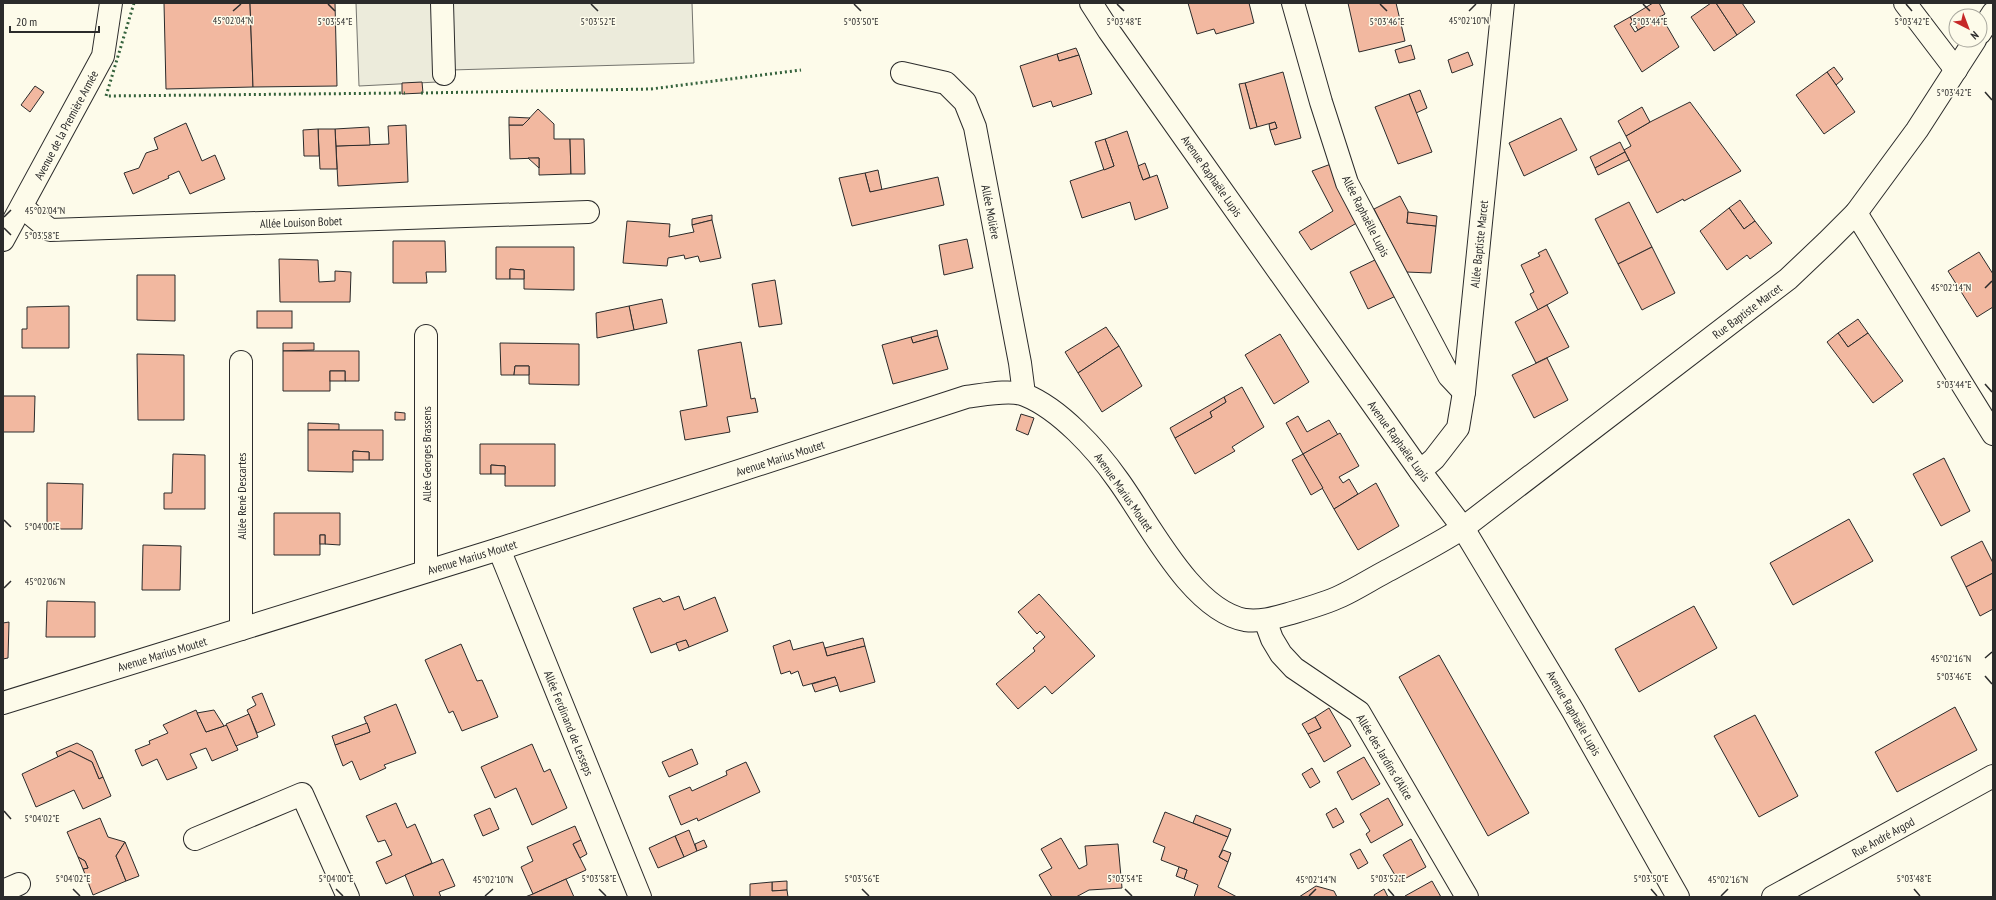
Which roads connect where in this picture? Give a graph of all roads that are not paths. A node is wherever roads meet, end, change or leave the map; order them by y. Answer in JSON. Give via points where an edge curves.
{"nodes":[{"id":1,"x":111,"y":3,"type":"edge"},
{"id":2,"x":442,"y":3,"type":"edge"},
{"id":3,"x":1091,"y":3,"type":"edge"},
{"id":4,"x":1293,"y":3,"type":"edge"},
{"id":5,"x":1503,"y":3,"type":"edge"},
{"id":6,"x":1905,"y":3,"type":"edge"},
{"id":7,"x":1970,"y":48,"type":"edge"},
{"id":8,"x":1956,"y":70,"type":"junction"},
{"id":9,"x":902,"y":72,"type":"dead end"},
{"id":10,"x":444,"y":74,"type":"dead end"},
{"id":11,"x":22,"y":207,"type":"junction"},
{"id":12,"x":588,"y":212,"type":"dead end"},
{"id":13,"x":1856,"y":213,"type":"junction"},
{"id":14,"x":3,"y":240,"type":"edge"},
{"id":15,"x":426,"y":336,"type":"dead end"},
{"id":16,"x":241,"y":362,"type":"dead end"},
{"id":17,"x":1464,"y":392,"type":"junction"},
{"id":18,"x":1024,"y":394,"type":"junction"},
{"id":19,"x":1993,"y":434,"type":"edge"},
{"id":20,"x":1420,"y":471,"type":"junction"},
{"id":21,"x":1463,"y":528,"type":"junction"},
{"id":22,"x":499,"y":549,"type":"junction"},
{"id":23,"x":426,"y":571,"type":"junction"},
{"id":24,"x":1265,"y":620,"type":"junction"},
{"id":25,"x":241,"y":629,"type":"junction"},
{"id":26,"x":3,"y":703,"type":"edge"},
{"id":27,"x":1993,"y":776,"type":"edge"},
{"id":28,"x":196,"y":838,"type":"dead end"},
{"id":29,"x":348,"y":897,"type":"edge"},
{"id":30,"x":640,"y":897,"type":"edge"},
{"id":31,"x":1467,"y":897,"type":"edge"},
{"id":32,"x":1678,"y":897,"type":"edge"},
{"id":33,"x":1773,"y":897,"type":"edge"}],
"edges":[{"from":1,"to":11,"type":"street","name":"Avenue de la Première Armée","via":[[103,56]]},
{"from":2,"to":10,"type":"street"},
{"from":3,"to":20,"type":"street","name":"Avenue Raphaële Lupis"},
{"from":4,"to":17,"type":"street","name":"Allée Raphaëlle Lupis","via":[[1347,183],[1449,376]]},
{"from":5,"to":17,"type":"street","name":"Allée Baptiste Marcet"},
{"from":6,"to":8,"type":"street"},
{"from":7,"to":8,"type":"street","name":"Rue Baptiste Marcet"},
{"from":8,"to":13,"type":"street","name":"Rue Baptiste Marcet","via":[[1917,130]]},
{"from":9,"to":18,"type":"street","name":"Allée Molière","via":[[946,83],[965,102],[972,121]]},
{"from":11,"to":12,"type":"street","name":"Allée Louison Bobet","via":[[50,230]]},
{"from":11,"to":14,"type":"street","name":"Avenue de la Première Armée"},
{"from":13,"to":19,"type":"street"},
{"from":13,"to":21,"type":"street","name":"Rue Baptiste Marcet","via":[[1788,279]]},
{"from":15,"to":23,"type":"street","name":"Allée Georges Brassens"},
{"from":16,"to":25,"type":"street","name":"Allée René Descartes"},
{"from":17,"to":20,"type":"street","name":"Allée Baptiste Marcet","via":[[1458,428],[1434,459]]},
{"from":18,"to":22,"type":"street","name":"Avenue Marius Moutet","via":[[1000,393],[966,397]]},
{"from":18,"to":24,"type":"street","name":"Avenue Marius Moutet","via":[[1064,421],[1099,454],[1169,556],[1209,602],[1245,620]]},
{"from":20,"to":21,"type":"street","name":"Avenue Raphaële Lupis"},
{"from":21,"to":24,"type":"street","name":"Avenue Marius Moutet","via":[[1340,596]]},
{"from":21,"to":32,"type":"street","name":"Avenue Raphaële Lupis","via":[[1573,711]]},
{"from":22,"to":23,"type":"street","name":"Avenue Marius Moutet"},
{"from":22,"to":30,"type":"street","name":"Allée Ferdinand de Lesseps"},
{"from":23,"to":25,"type":"street","name":"Avenue Marius Moutet"},
{"from":24,"to":31,"type":"street","name":"Allée des Jardins d'Alice","via":[[1281,654],[1294,668],[1359,712]]},
{"from":25,"to":26,"type":"street","name":"Avenue Marius Moutet"},
{"from":27,"to":33,"type":"street","name":"Rue André Argod"},
{"from":28,"to":29,"type":"street","via":[[302,794]]}]}
